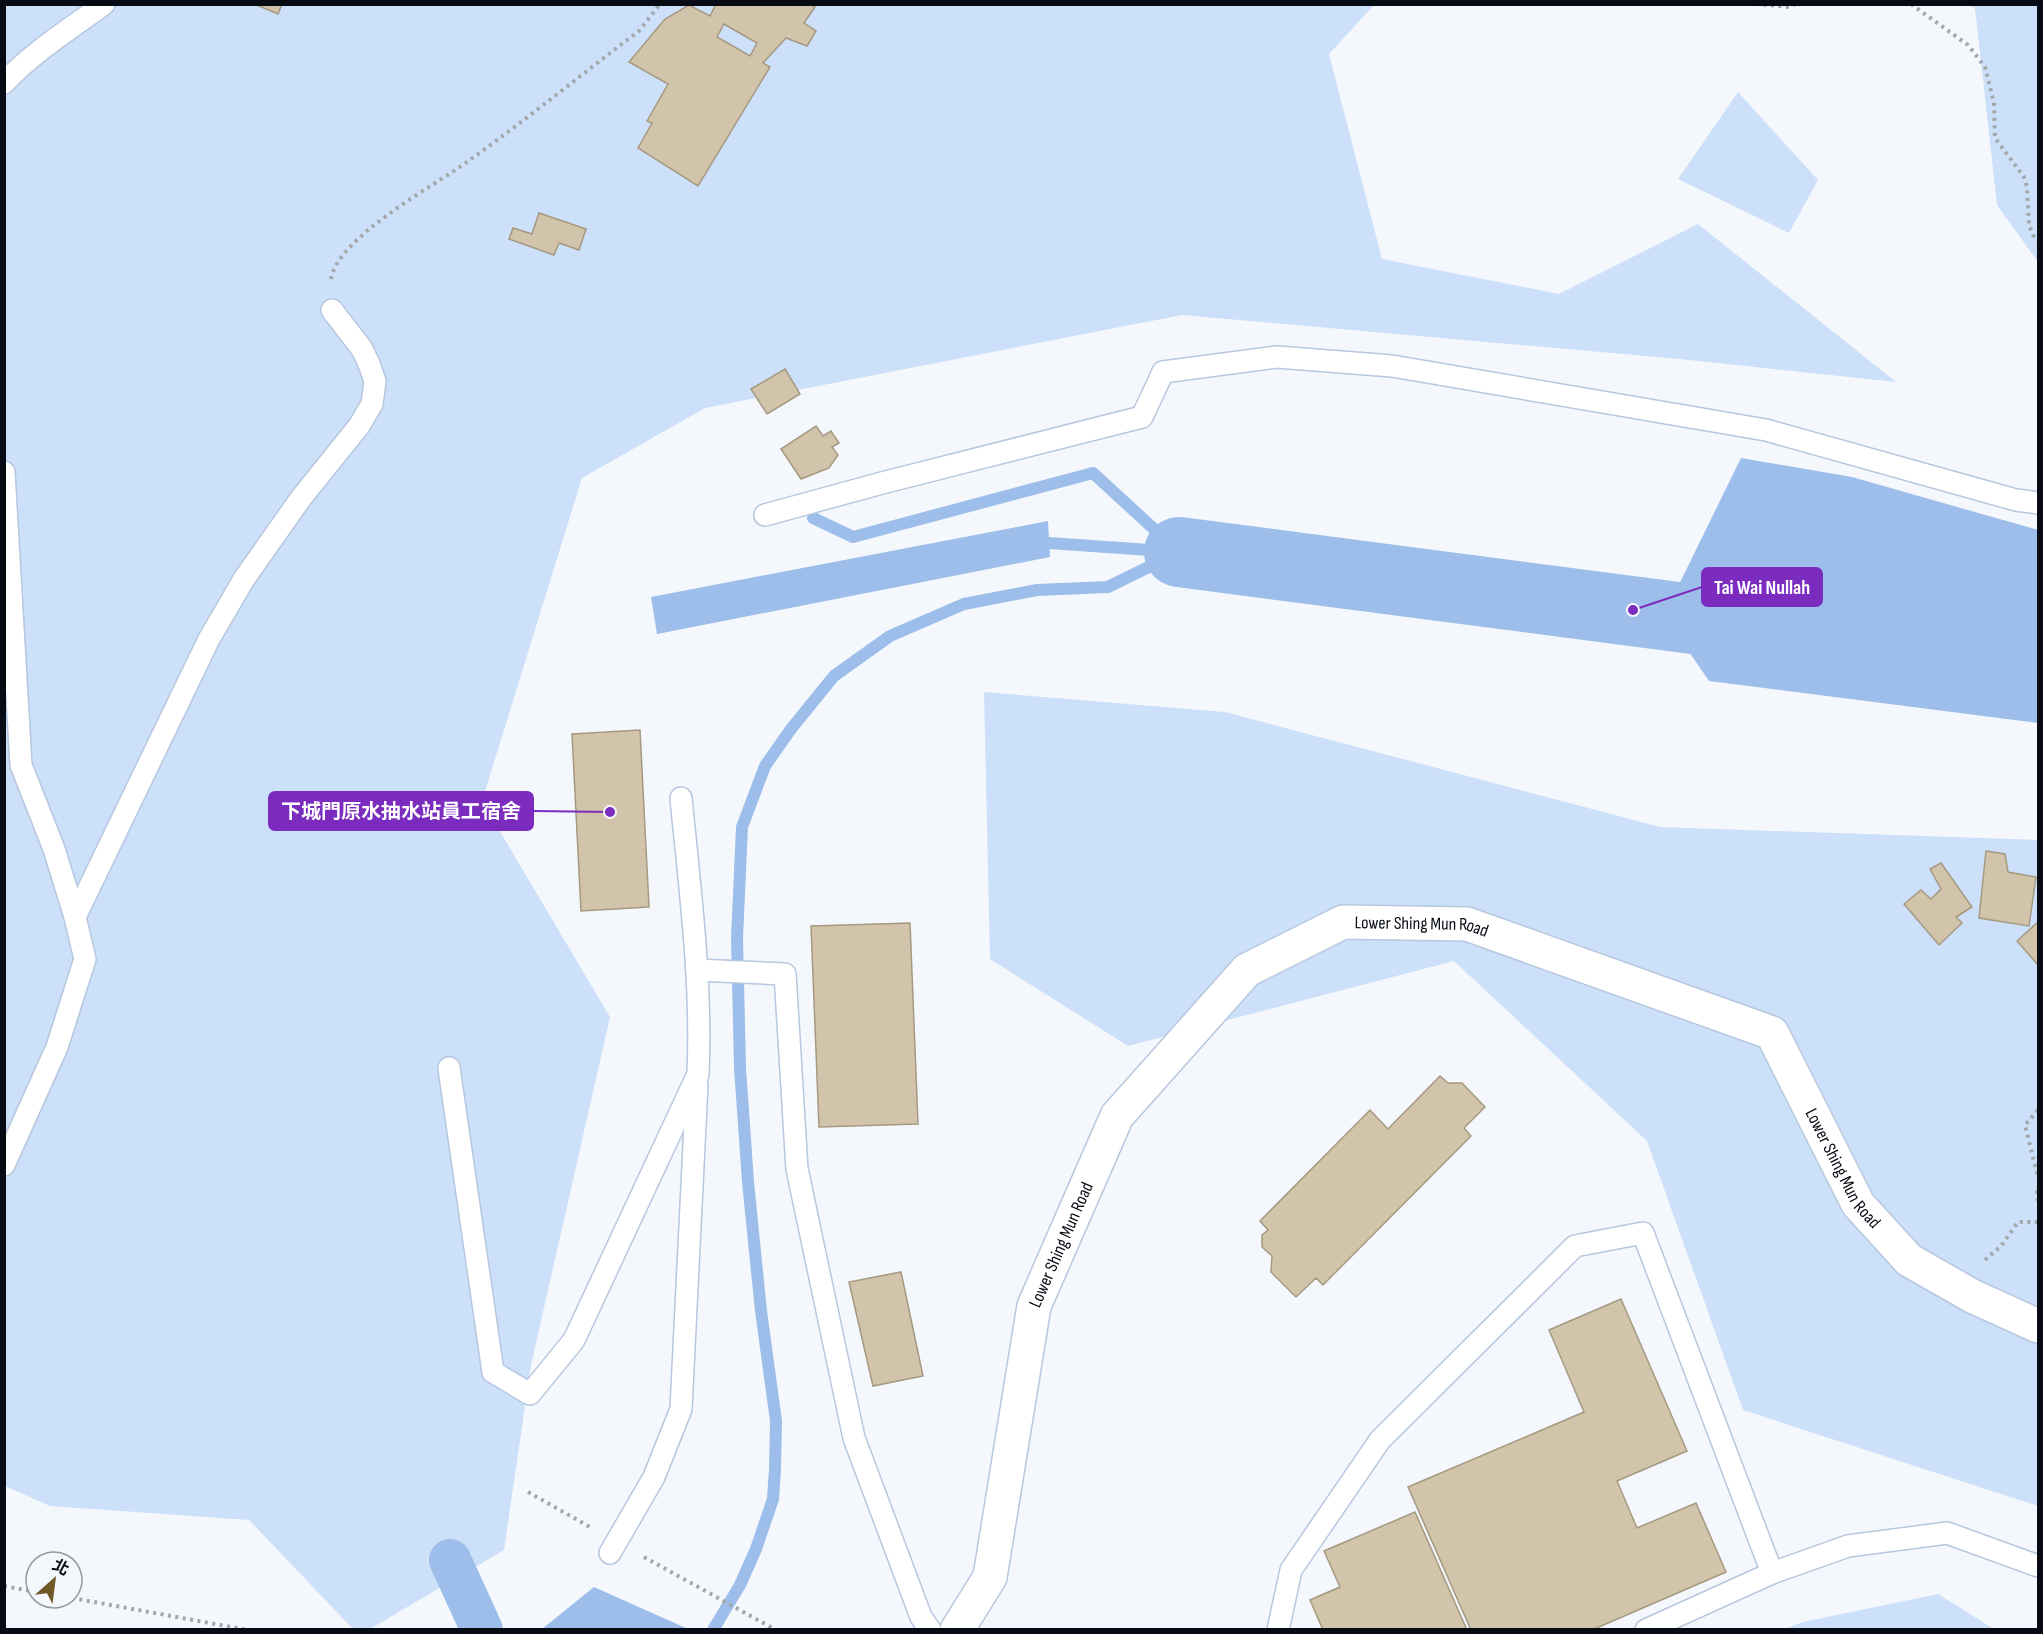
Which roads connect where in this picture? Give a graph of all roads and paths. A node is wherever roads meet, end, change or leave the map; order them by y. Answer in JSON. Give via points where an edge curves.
{"nodes":[{"id":1,"x":104,"y":4,"type":"edge"},
{"id":2,"x":660,"y":4,"type":"edge"},
{"id":3,"x":1756,"y":4,"type":"edge"},
{"id":4,"x":1795,"y":4,"type":"edge"},
{"id":5,"x":1911,"y":4,"type":"edge"},
{"id":6,"x":4,"y":83,"type":"edge"},
{"id":7,"x":2038,"y":241,"type":"edge"},
{"id":8,"x":332,"y":309,"type":"joint"},
{"id":9,"x":4,"y":472,"type":"edge"},
{"id":10,"x":2038,"y":503,"type":"edge"},
{"id":11,"x":765,"y":516,"type":"dead end"},
{"id":12,"x":681,"y":798,"type":"dead end"},
{"id":13,"x":75,"y":917,"type":"junction"},
{"id":14,"x":697,"y":970,"type":"junction"},
{"id":15,"x":449,"y":1068,"type":"dead end"},
{"id":16,"x":698,"y":1074,"type":"junction"},
{"id":17,"x":2038,"y":1110,"type":"edge"},
{"id":18,"x":4,"y":1165,"type":"edge"},
{"id":19,"x":2038,"y":1177,"type":"edge"},
{"id":20,"x":2038,"y":1191,"type":"edge"},
{"id":21,"x":2038,"y":1201,"type":"edge"},
{"id":22,"x":2038,"y":1222,"type":"edge"},
{"id":23,"x":1954,"y":1286,"type":"junction"},
{"id":24,"x":2038,"y":1326,"type":"edge"},
{"id":25,"x":528,"y":1492,"type":"dead end"},
{"id":26,"x":600,"y":1532,"type":"dead end"},
{"id":27,"x":610,"y":1553,"type":"dead end"},
{"id":28,"x":641,"y":1555,"type":"dead end"},
{"id":29,"x":2038,"y":1566,"type":"edge"},
{"id":30,"x":1772,"y":1573,"type":"junction"},
{"id":31,"x":4,"y":1586,"type":"edge"},
{"id":32,"x":24,"y":1590,"type":"edge"},
{"id":33,"x":84,"y":1600,"type":"edge"},
{"id":34,"x":248,"y":1629,"type":"edge"},
{"id":35,"x":776,"y":1629,"type":"edge"},
{"id":36,"x":930,"y":1629,"type":"edge"},
{"id":37,"x":957,"y":1629,"type":"edge"},
{"id":38,"x":1278,"y":1629,"type":"edge"},
{"id":39,"x":1646,"y":1629,"type":"edge"}],
"edges":[{"from":1,"to":6,"type":"lane","via":[[56,38]]},
{"from":2,"to":8,"type":"path","via":[[639,31],[466,162],[399,206],[354,244],[333,270]]},
{"from":3,"to":4,"type":"path"},
{"from":5,"to":7,"type":"path","via":[[1968,45],[1985,67],[1994,103],[1995,138],[2024,177],[2029,225]]},
{"from":8,"to":13,"type":"lane","via":[[369,364],[375,381],[372,404],[300,498],[244,579],[209,639]]},
{"from":9,"to":13,"type":"lane","via":[[21,765]]},
{"from":10,"to":11,"type":"lane","via":[[1766,430],[1392,366],[1277,357],[1163,372],[1142,417]]},
{"from":12,"to":14,"type":"lane"},
{"from":13,"to":18,"type":"lane","via":[[85,959],[57,1047]]},
{"from":14,"to":16,"type":"lane"},
{"from":14,"to":36,"type":"lane","via":[[785,974],[796,1169],[854,1438],[921,1617]]},
{"from":15,"to":16,"type":"lane","via":[[493,1372],[530,1394],[574,1340]]},
{"from":16,"to":27,"type":"lane","via":[[681,1409],[654,1478]]},
{"from":17,"to":19,"type":"path","via":[[2025,1125]]},
{"from":20,"to":21,"type":"path"},
{"from":22,"to":23,"type":"path","via":[[2018,1222],[2001,1246]]},
{"from":23,"to":24,"type":"street","name":"Lower Shing Mun Road"},
{"from":23,"to":37,"type":"street","name":"Lower Shing Mun Road","via":[[1909,1260],[1858,1204],[1772,1033],[1467,924],[1343,922],[1247,970],[1117,1116],[1034,1306],[990,1577]]},
{"from":25,"to":26,"type":"path"},
{"from":28,"to":35,"type":"path"},
{"from":29,"to":30,"type":"lane","via":[[1947,1533],[1848,1546]]},
{"from":30,"to":38,"type":"lane","via":[[1643,1233],[1575,1246],[1380,1440],[1291,1570]]},
{"from":30,"to":39,"type":"lane"},
{"from":31,"to":32,"type":"path"},
{"from":33,"to":34,"type":"path"}]}
